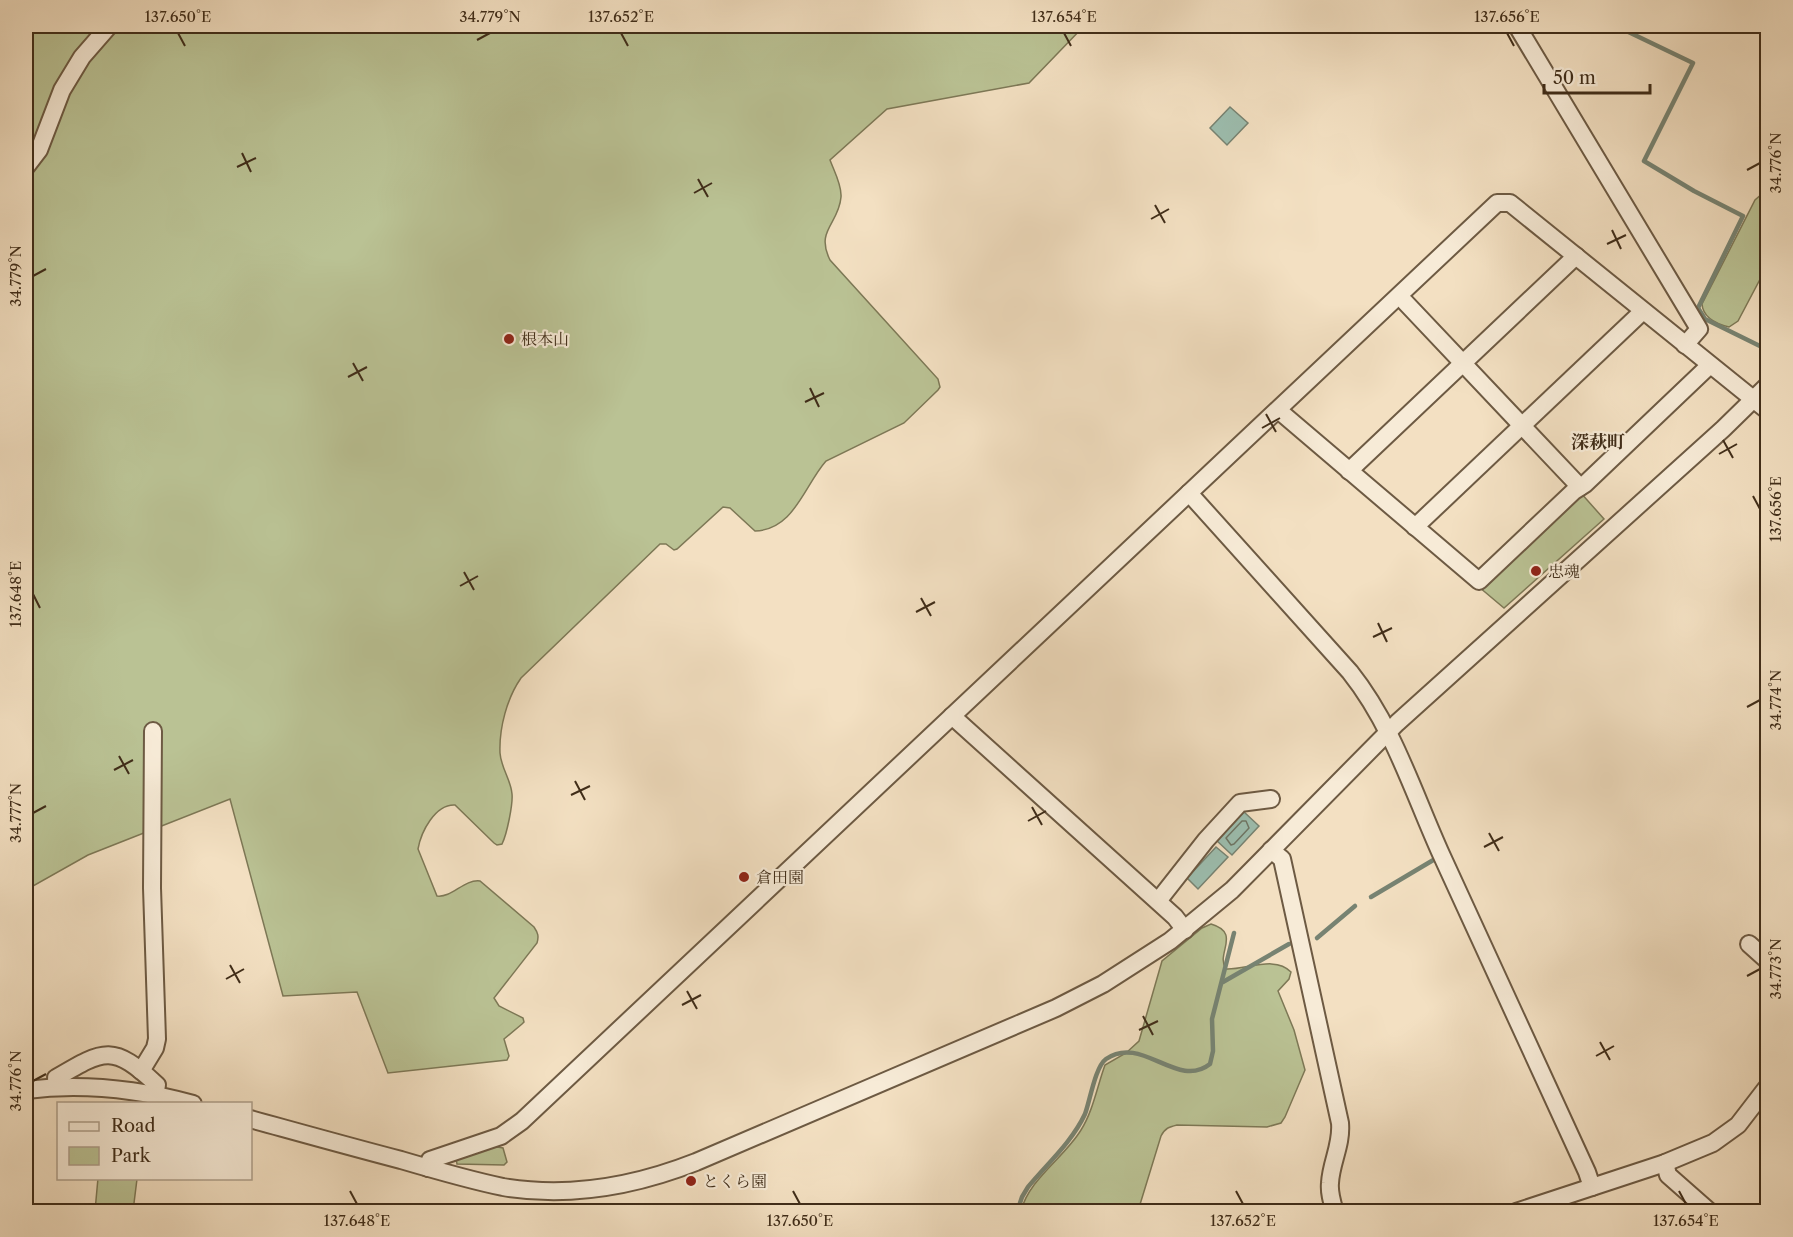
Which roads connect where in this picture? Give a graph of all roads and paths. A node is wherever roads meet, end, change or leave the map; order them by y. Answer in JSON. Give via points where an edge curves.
{"nodes":[{"id":1,"x":109,"y":26,"type":"edge"},
{"id":2,"x":1517,"y":26,"type":"edge"},
{"id":3,"x":26,"y":167,"type":"edge"},
{"id":4,"x":1576,"y":256,"type":"junction"},
{"id":5,"x":1405,"y":302,"type":"dead end"},
{"id":6,"x":1643,"y":311,"type":"junction"},
{"id":7,"x":1685,"y":345,"type":"junction"},
{"id":8,"x":1462,"y":364,"type":"junction"},
{"id":9,"x":1710,"y":365,"type":"junction"},
{"id":10,"x":1767,"y":385,"type":"edge"},
{"id":11,"x":1753,"y":400,"type":"junction"},
{"id":12,"x":1767,"y":411,"type":"edge"},
{"id":13,"x":1284,"y":415,"type":"dead end"},
{"id":14,"x":1522,"y":426,"type":"junction"},
{"id":15,"x":1349,"y":471,"type":"junction"},
{"id":16,"x":1580,"y":487,"type":"junction"},
{"id":17,"x":1189,"y":493,"type":"junction"},
{"id":18,"x":1415,"y":527,"type":"junction"},
{"id":19,"x":952,"y":716,"type":"junction"},
{"id":20,"x":153,"y":730,"type":"dead end"},
{"id":21,"x":1388,"y":731,"type":"junction"},
{"id":22,"x":1271,"y":799,"type":"dead end"},
{"id":23,"x":1272,"y":850,"type":"junction"},
{"id":24,"x":1158,"y":901,"type":"junction"},
{"id":25,"x":1185,"y":930,"type":"junction"},
{"id":26,"x":1749,"y":944,"type":"dead end"},
{"id":27,"x":1767,"y":961,"type":"edge"},
{"id":28,"x":141,"y":1071,"type":"junction"},
{"id":29,"x":1767,"y":1086,"type":"edge"},
{"id":30,"x":57,"y":1088,"type":"junction"},
{"id":31,"x":26,"y":1090,"type":"edge"},
{"id":32,"x":155,"y":1095,"type":"junction"},
{"id":33,"x":185,"y":1102,"type":"edge"},
{"id":34,"x":252,"y":1120,"type":"edge"},
{"id":35,"x":1665,"y":1163,"type":"junction"},
{"id":36,"x":428,"y":1168,"type":"junction"},
{"id":37,"x":1592,"y":1187,"type":"junction"},
{"id":38,"x":1335,"y":1212,"type":"edge"},
{"id":39,"x":1516,"y":1212,"type":"edge"},
{"id":40,"x":1710,"y":1212,"type":"edge"}],
"edges":[{"from":1,"to":3,"type":"street","via":[[82,57],[62,90],[39,150]]},
{"from":2,"to":7,"type":"street","via":[[1699,329]]},
{"from":4,"to":6,"type":"street"},
{"from":4,"to":8,"type":"street"},
{"from":4,"to":17,"type":"street","via":[[1510,203],[1497,203]]},
{"from":5,"to":8,"type":"street"},
{"from":6,"to":7,"type":"street"},
{"from":6,"to":14,"type":"street"},
{"from":7,"to":9,"type":"street"},
{"from":8,"to":14,"type":"street"},
{"from":8,"to":15,"type":"street"},
{"from":9,"to":11,"type":"street"},
{"from":9,"to":16,"type":"street"},
{"from":10,"to":11,"type":"street"},
{"from":11,"to":12,"type":"street"},
{"from":11,"to":21,"type":"street"},
{"from":13,"to":15,"type":"street"},
{"from":14,"to":16,"type":"street"},
{"from":14,"to":18,"type":"street"},
{"from":15,"to":18,"type":"street"},
{"from":16,"to":18,"type":"street","via":[[1479,581]]},
{"from":17,"to":19,"type":"street"},
{"from":17,"to":21,"type":"street","via":[[1350,672]]},
{"from":19,"to":24,"type":"street"},
{"from":19,"to":36,"type":"street","via":[[522,1121],[501,1136],[430,1160]]},
{"from":20,"to":28,"type":"street","via":[[152,888],[157,1039]]},
{"from":21,"to":23,"type":"street"},
{"from":21,"to":37,"type":"street"},
{"from":22,"to":24,"type":"street","via":[[1240,803]]},
{"from":23,"to":25,"type":"street"},
{"from":23,"to":38,"type":"street","via":[[1281,859],[1340,1123],[1341,1140],[1330,1184]]},
{"from":24,"to":25,"type":"street"},
{"from":25,"to":36,"type":"street","via":[[1080,997],[674,1171],[611,1187],[555,1191],[506,1187]]},
{"from":26,"to":27,"type":"street"},
{"from":28,"to":30,"type":"street","via":[[118,1057],[98,1055],[56,1078]]},
{"from":28,"to":32,"type":"street","via":[[157,1085]]},
{"from":29,"to":35,"type":"street","via":[[1749,1113],[1726,1135]]},
{"from":30,"to":31,"type":"street"},
{"from":30,"to":32,"type":"street","via":[[100,1088]]},
{"from":32,"to":33,"type":"street"},
{"from":34,"to":36,"type":"street"},
{"from":35,"to":37,"type":"street"},
{"from":35,"to":40,"type":"street","via":[[1668,1175]]},
{"from":37,"to":39,"type":"street"}]}
